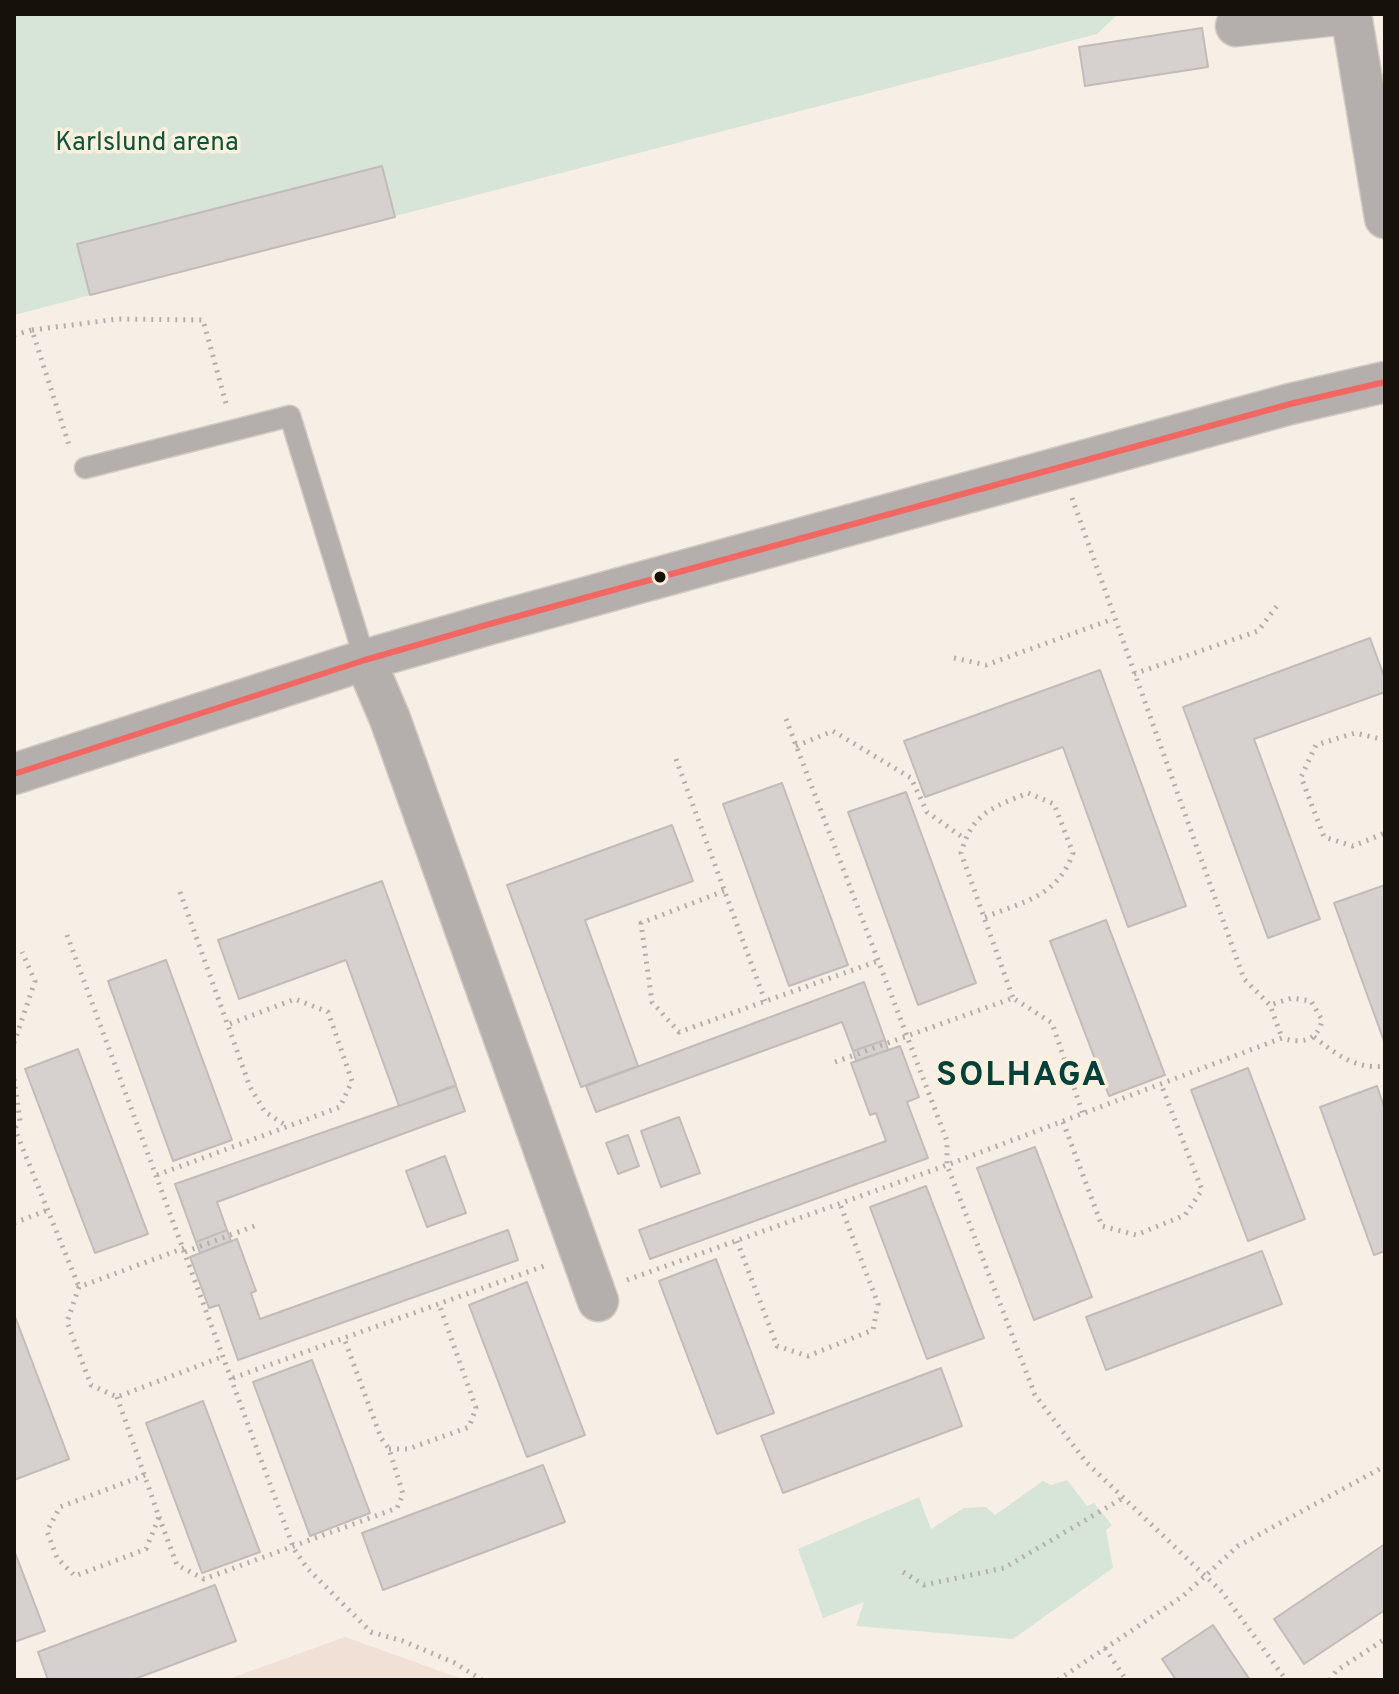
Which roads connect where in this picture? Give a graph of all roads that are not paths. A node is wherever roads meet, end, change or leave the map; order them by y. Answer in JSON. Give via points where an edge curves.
{"nodes":[{"id":1,"x":1348,"y":14,"type":"edge"},
{"id":2,"x":1236,"y":26,"type":"dead end"},
{"id":3,"x":1385,"y":218,"type":"edge"},
{"id":4,"x":1385,"y":382,"type":"edge"},
{"id":5,"x":85,"y":468,"type":"road end"},
{"id":6,"x":365,"y":660,"type":"junction"},
{"id":7,"x":14,"y":774,"type":"edge"},
{"id":8,"x":597,"y":1296,"type":"road end"}],
"edges":[{"from":1,"to":2,"type":"street"},
{"from":1,"to":3,"type":"street"},
{"from":4,"to":6,"type":"street"},
{"from":5,"to":6,"type":"lane","via":[[290,416]]},
{"from":6,"to":7,"type":"street"},
{"from":6,"to":8,"type":"street"}]}
